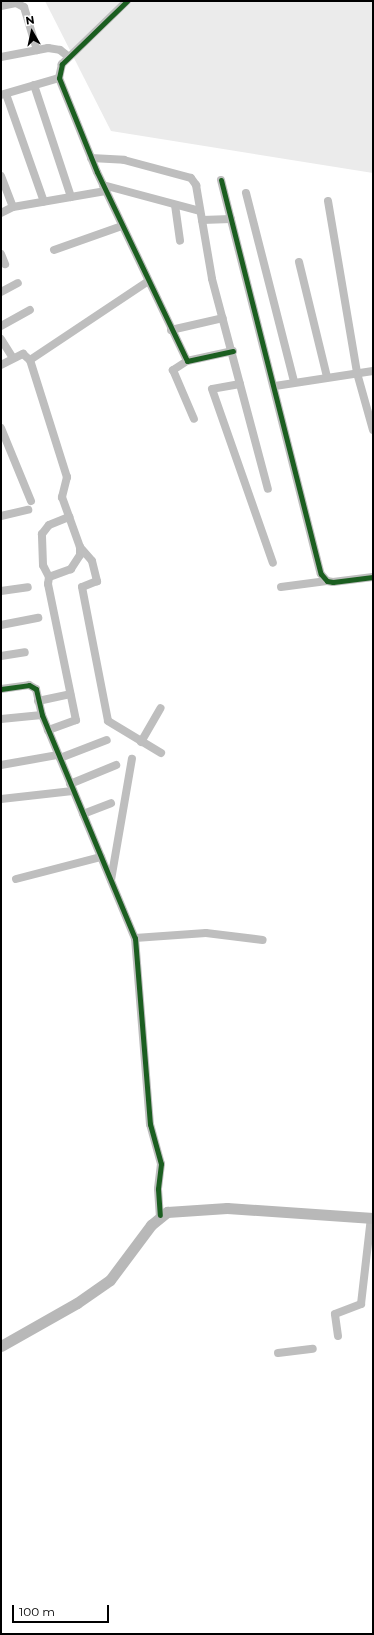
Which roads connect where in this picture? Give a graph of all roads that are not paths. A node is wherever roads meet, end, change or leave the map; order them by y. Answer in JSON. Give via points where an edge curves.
{"nodes":[{"id":1,"x":127,"y":1,"type":"edge"},
{"id":2,"x":21,"y":2,"type":"edge"},
{"id":3,"x":1,"y":6,"type":"edge"},
{"id":4,"x":37,"y":50,"type":"junction"},
{"id":5,"x":1,"y":57,"type":"edge"},
{"id":6,"x":69,"y":57,"type":"junction"},
{"id":7,"x":59,"y":78,"type":"junction"},
{"id":8,"x":34,"y":85,"type":"junction"},
{"id":9,"x":4,"y":94,"type":"edge"},
{"id":10,"x":91,"y":158,"type":"junction"},
{"id":11,"x":1,"y":176,"type":"edge"},
{"id":12,"x":221,"y":180,"type":"dead end"},
{"id":13,"x":104,"y":188,"type":"junction"},
{"id":14,"x":246,"y":192,"type":"dead end"},
{"id":15,"x":70,"y":197,"type":"junction"},
{"id":16,"x":328,"y":201,"type":"dead end"},
{"id":17,"x":44,"y":202,"type":"junction"},
{"id":18,"x":175,"y":205,"type":"junction"},
{"id":19,"x":13,"y":207,"type":"junction"},
{"id":20,"x":200,"y":211,"type":"junction"},
{"id":21,"x":1,"y":213,"type":"edge"},
{"id":22,"x":231,"y":219,"type":"junction"},
{"id":23,"x":202,"y":220,"type":"junction"},
{"id":24,"x":122,"y":226,"type":"junction"},
{"id":25,"x":180,"y":241,"type":"dead end"},
{"id":26,"x":54,"y":250,"type":"dead end"},
{"id":27,"x":1,"y":254,"type":"edge"},
{"id":28,"x":299,"y":262,"type":"dead end"},
{"id":29,"x":5,"y":264,"type":"dead end"},
{"id":30,"x":147,"y":282,"type":"junction"},
{"id":31,"x":18,"y":283,"type":"dead end"},
{"id":32,"x":1,"y":292,"type":"edge"},
{"id":33,"x":30,"y":310,"type":"dead end"},
{"id":34,"x":223,"y":318,"type":"junction"},
{"id":35,"x":1,"y":326,"type":"edge"},
{"id":36,"x":171,"y":330,"type":"junction"},
{"id":37,"x":1,"y":339,"type":"edge"},
{"id":38,"x":233,"y":350,"type":"junction"},
{"id":39,"x":13,"y":358,"type":"junction"},
{"id":40,"x":30,"y":360,"type":"junction"},
{"id":41,"x":187,"y":361,"type":"junction"},
{"id":42,"x":1,"y":365,"type":"edge"},
{"id":43,"x":373,"y":371,"type":"edge"},
{"id":44,"x":357,"y":373,"type":"junction"},
{"id":45,"x":327,"y":377,"type":"junction"},
{"id":46,"x":294,"y":382,"type":"junction"},
{"id":47,"x":240,"y":384,"type":"junction"},
{"id":48,"x":275,"y":386,"type":"junction"},
{"id":49,"x":194,"y":418,"type":"dead end"},
{"id":50,"x":1,"y":428,"type":"edge"},
{"id":51,"x":373,"y":430,"type":"edge"},
{"id":52,"x":268,"y":489,"type":"dead end"},
{"id":53,"x":31,"y":501,"type":"dead end"},
{"id":54,"x":28,"y":510,"type":"dead end"},
{"id":55,"x":1,"y":516,"type":"edge"},
{"id":56,"x":69,"y":517,"type":"junction"},
{"id":57,"x":80,"y":547,"type":"junction"},
{"id":58,"x":273,"y":563,"type":"dead end"},
{"id":59,"x":49,"y":577,"type":"junction"},
{"id":60,"x":373,"y":577,"type":"edge"},
{"id":61,"x":327,"y":581,"type":"junction"},
{"id":62,"x":28,"y":586,"type":"dead end"},
{"id":63,"x":281,"y":587,"type":"dead end"},
{"id":64,"x":1,"y":591,"type":"edge"},
{"id":65,"x":38,"y":618,"type":"dead end"},
{"id":66,"x":1,"y":625,"type":"edge"},
{"id":67,"x":26,"y":652,"type":"dead end"},
{"id":68,"x":1,"y":656,"type":"edge"},
{"id":69,"x":1,"y":689,"type":"edge"},
{"id":70,"x":70,"y":694,"type":"junction"},
{"id":71,"x":38,"y":701,"type":"junction"},
{"id":72,"x":161,"y":708,"type":"dead end"},
{"id":73,"x":42,"y":715,"type":"junction"},
{"id":74,"x":1,"y":719,"type":"edge"},
{"id":75,"x":48,"y":730,"type":"junction"},
{"id":76,"x":107,"y":740,"type":"dead end"},
{"id":77,"x":141,"y":742,"type":"junction"},
{"id":78,"x":161,"y":753,"type":"dead end"},
{"id":79,"x":59,"y":757,"type":"junction"},
{"id":80,"x":132,"y":759,"type":"dead end"},
{"id":81,"x":1,"y":765,"type":"edge"},
{"id":82,"x":116,"y":765,"type":"dead end"},
{"id":83,"x":71,"y":787,"type":"junction"},
{"id":84,"x":1,"y":799,"type":"edge"},
{"id":85,"x":111,"y":803,"type":"dead end"},
{"id":86,"x":83,"y":814,"type":"junction"},
{"id":87,"x":101,"y":857,"type":"junction"},
{"id":88,"x":16,"y":879,"type":"dead end"},
{"id":89,"x":111,"y":881,"type":"junction"},
{"id":90,"x":135,"y":938,"type":"junction"},
{"id":91,"x":263,"y":940,"type":"dead end"},
{"id":92,"x":160,"y":1215,"type":"junction"},
{"id":93,"x":372,"y":1218,"type":"edge"},
{"id":94,"x":338,"y":1336,"type":"dead end"},
{"id":95,"x":1,"y":1346,"type":"edge"},
{"id":96,"x":313,"y":1349,"type":"dead end"},
{"id":97,"x":278,"y":1353,"type":"dead end"}],
"edges":[{"from":1,"to":6,"type":"street"},
{"from":2,"to":3,"type":"street"},
{"from":2,"to":4,"type":"street"},
{"from":4,"to":5,"type":"street"},
{"from":4,"to":6,"type":"street","via":[[55,48]]},
{"from":6,"to":7,"type":"street","via":[[58,70]]},
{"from":7,"to":8,"type":"street"},
{"from":7,"to":10,"type":"street"},
{"from":8,"to":9,"type":"street"},
{"from":8,"to":15,"type":"street"},
{"from":9,"to":17,"type":"street"},
{"from":10,"to":13,"type":"street"},
{"from":10,"to":20,"type":"street","via":[[124,160],[191,178],[196,185]]},
{"from":11,"to":19,"type":"street"},
{"from":12,"to":22,"type":"street"},
{"from":13,"to":15,"type":"street"},
{"from":13,"to":18,"type":"street"},
{"from":13,"to":24,"type":"street"},
{"from":14,"to":46,"type":"street"},
{"from":15,"to":17,"type":"street"},
{"from":16,"to":44,"type":"street"},
{"from":17,"to":19,"type":"street"},
{"from":18,"to":20,"type":"street"},
{"from":18,"to":25,"type":"street"},
{"from":19,"to":21,"type":"street"},
{"from":20,"to":23,"type":"street"},
{"from":22,"to":23,"type":"street"},
{"from":22,"to":48,"type":"street"},
{"from":23,"to":34,"type":"street"},
{"from":24,"to":26,"type":"street"},
{"from":24,"to":30,"type":"street"},
{"from":27,"to":29,"type":"street"},
{"from":28,"to":45,"type":"street"},
{"from":30,"to":36,"type":"street"},
{"from":30,"to":40,"type":"street"},
{"from":31,"to":32,"type":"street"},
{"from":33,"to":35,"type":"street"},
{"from":34,"to":36,"type":"street"},
{"from":34,"to":38,"type":"street"},
{"from":36,"to":41,"type":"street"},
{"from":37,"to":39,"type":"street"},
{"from":38,"to":41,"type":"street"},
{"from":38,"to":47,"type":"street"},
{"from":39,"to":40,"type":"street","via":[[23,354]]},
{"from":39,"to":42,"type":"street"},
{"from":40,"to":56,"type":"street","via":[[67,476],[62,497]]},
{"from":41,"to":49,"type":"street","via":[[173,370]]},
{"from":43,"to":44,"type":"street"},
{"from":44,"to":45,"type":"street"},
{"from":44,"to":51,"type":"street"},
{"from":45,"to":46,"type":"street"},
{"from":46,"to":48,"type":"street"},
{"from":47,"to":52,"type":"street"},
{"from":47,"to":58,"type":"street","via":[[212,389]]},
{"from":48,"to":61,"type":"street","via":[[321,574]]},
{"from":50,"to":53,"type":"street"},
{"from":54,"to":55,"type":"street"},
{"from":56,"to":57,"type":"street"},
{"from":56,"to":59,"type":"street","via":[[49,525],[42,534],[43,565]]},
{"from":57,"to":59,"type":"street","via":[[70,569]]},
{"from":57,"to":77,"type":"street","via":[[92,561],[97,580],[82,588],[106,714],[111,724]]},
{"from":59,"to":70,"type":"street","via":[[48,591]]},
{"from":60,"to":61,"type":"street"},
{"from":61,"to":63,"type":"street"},
{"from":62,"to":64,"type":"street"},
{"from":65,"to":66,"type":"street"},
{"from":67,"to":68,"type":"street"},
{"from":69,"to":71,"type":"street","via":[[33,686]]},
{"from":70,"to":71,"type":"street"},
{"from":70,"to":75,"type":"street","via":[[76,720]]},
{"from":71,"to":73,"type":"street"},
{"from":72,"to":77,"type":"street"},
{"from":73,"to":74,"type":"street"},
{"from":73,"to":75,"type":"street"},
{"from":75,"to":79,"type":"street"},
{"from":76,"to":79,"type":"street"},
{"from":77,"to":78,"type":"street"},
{"from":79,"to":81,"type":"street"},
{"from":79,"to":83,"type":"street"},
{"from":80,"to":89,"type":"street"},
{"from":82,"to":83,"type":"street"},
{"from":83,"to":84,"type":"street"},
{"from":83,"to":86,"type":"street"},
{"from":85,"to":86,"type":"street"},
{"from":86,"to":87,"type":"street"},
{"from":87,"to":88,"type":"street"},
{"from":87,"to":89,"type":"street"},
{"from":89,"to":90,"type":"street"},
{"from":90,"to":91,"type":"street","via":[[206,933]]},
{"from":90,"to":92,"type":"street","via":[[149,1110],[161,1164],[158,1188]]},
{"from":92,"to":93,"type":"street","via":[[178,1210],[227,1208]]},
{"from":92,"to":95,"type":"street","via":[[110,1280],[77,1304]]},
{"from":93,"to":94,"type":"street","via":[[361,1304],[335,1314]]},
{"from":96,"to":97,"type":"street"}]}
